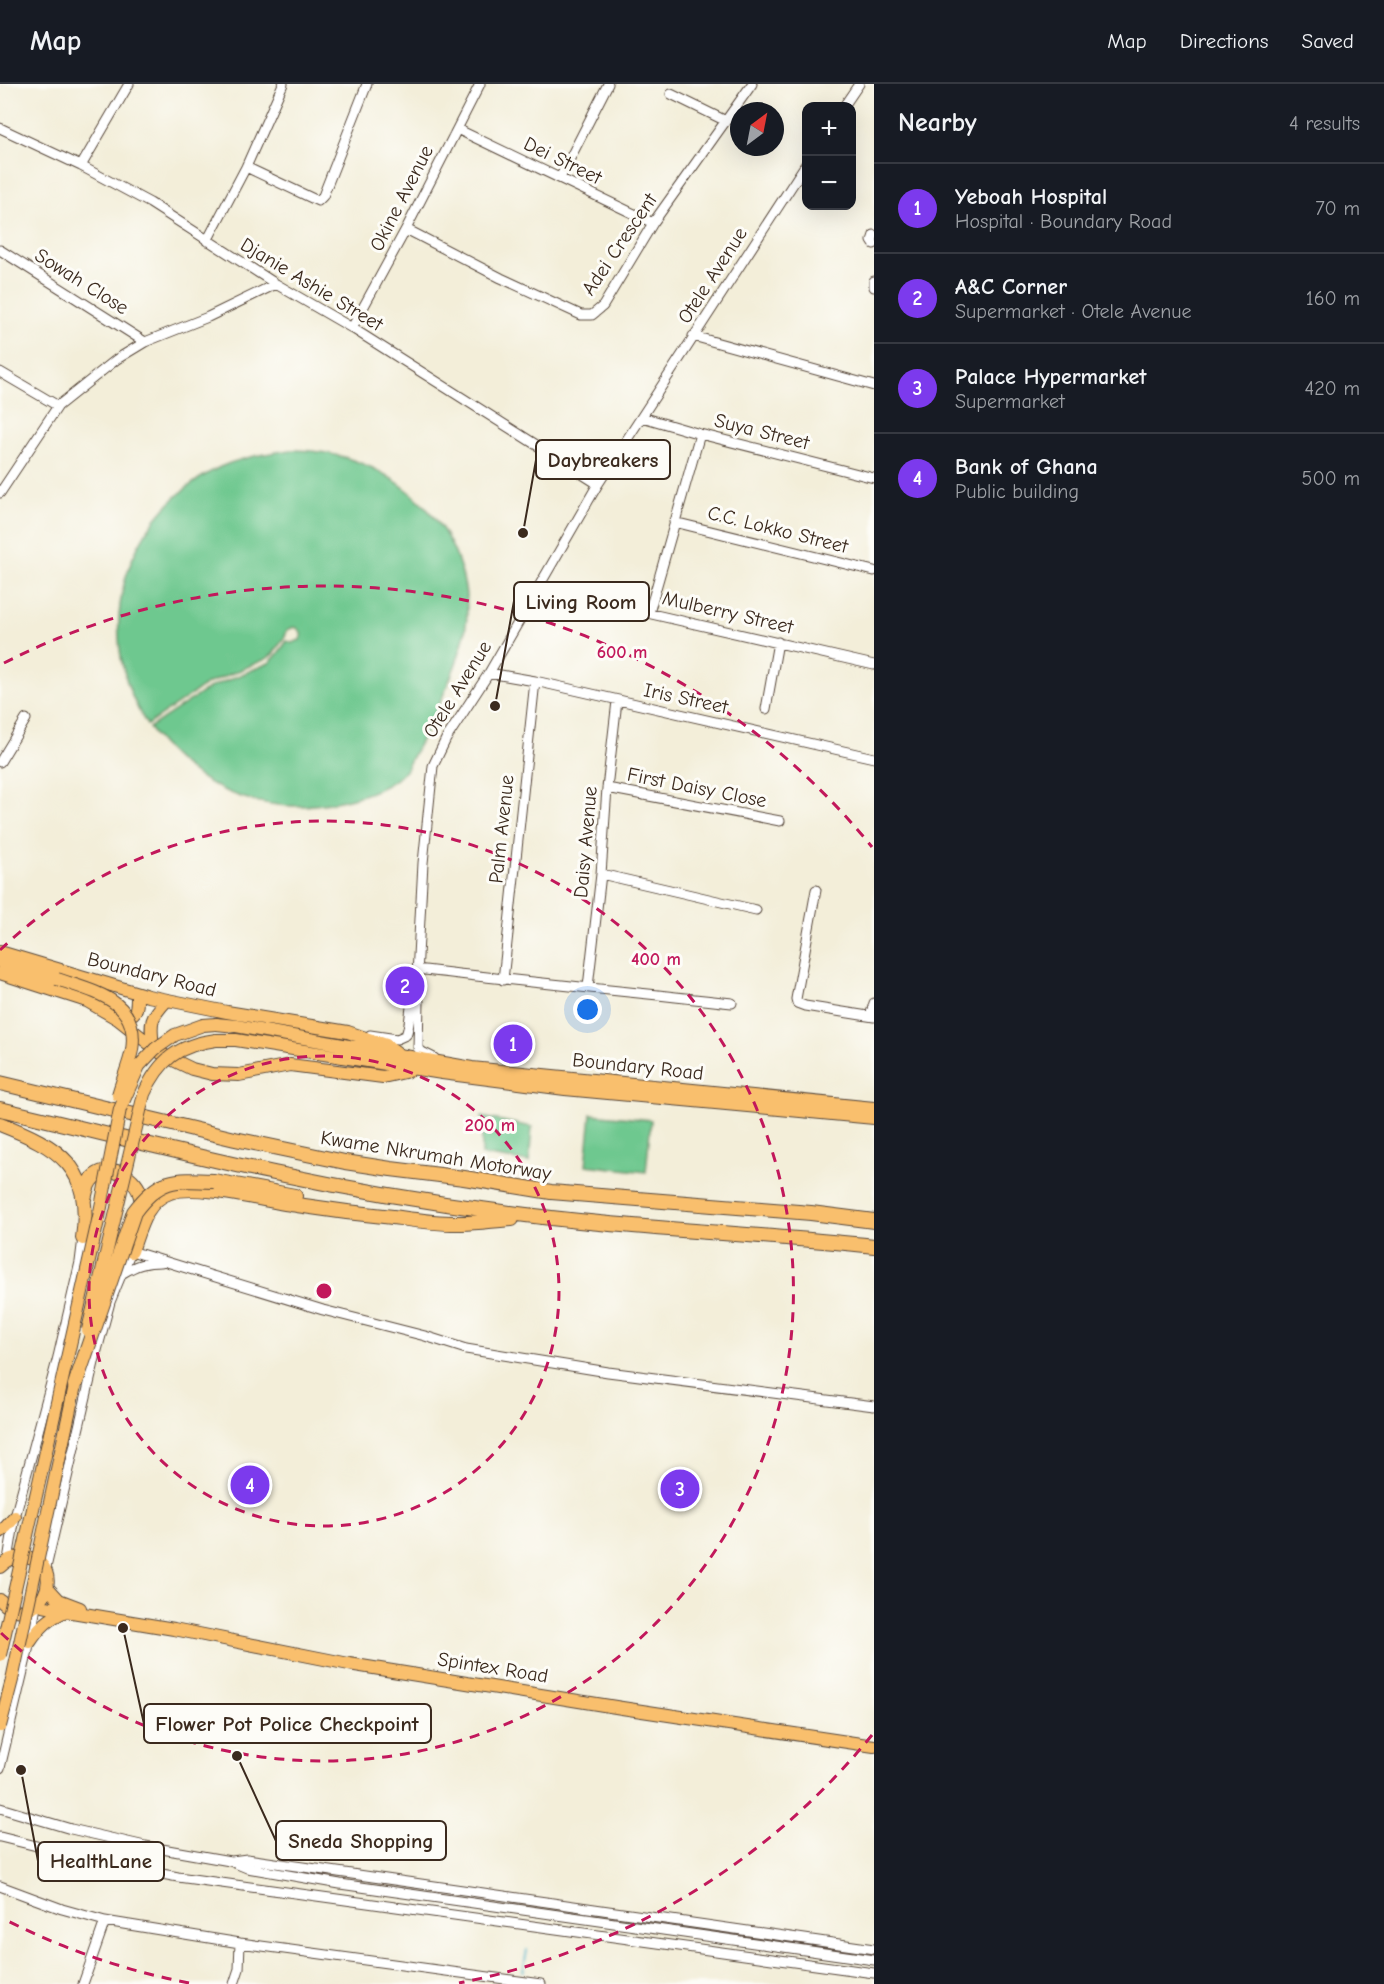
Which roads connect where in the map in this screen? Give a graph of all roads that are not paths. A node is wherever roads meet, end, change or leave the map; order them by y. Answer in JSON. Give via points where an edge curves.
{"nodes":[{"id":1,"x":129,"y":84,"type":"edge"},
{"id":2,"x":283,"y":84,"type":"edge"},
{"id":3,"x":367,"y":84,"type":"edge"},
{"id":4,"x":480,"y":84,"type":"edge"},
{"id":5,"x":608,"y":84,"type":"edge"},
{"id":6,"x":752,"y":84,"type":"edge"},
{"id":7,"x":859,"y":84,"type":"edge"},
{"id":8,"x":671,"y":94,"type":"dead end"},
{"id":9,"x":847,"y":102,"type":"edge"},
{"id":10,"x":726,"y":121,"type":"junction"},
{"id":11,"x":0,"y":128,"type":"edge"},
{"id":12,"x":457,"y":129,"type":"junction"},
{"id":13,"x":81,"y":166,"type":"junction"},
{"id":14,"x":246,"y":167,"type":"junction"},
{"id":15,"x":802,"y":172,"type":"edge"},
{"id":16,"x":560,"y":177,"type":"junction"},
{"id":17,"x":653,"y":223,"type":"junction"},
{"id":18,"x":406,"y":229,"type":"junction"},
{"id":19,"x":874,"y":235,"type":"edge"},
{"id":20,"x":207,"y":241,"type":"junction"},
{"id":21,"x":874,"y":244,"type":"edge"},
{"id":22,"x":0,"y":250,"type":"edge"},
{"id":23,"x":874,"y":281,"type":"edge"},
{"id":24,"x":276,"y":284,"type":"junction"},
{"id":25,"x":874,"y":288,"type":"edge"},
{"id":26,"x":352,"y":328,"type":"junction"},
{"id":27,"x":693,"y":336,"type":"junction"},
{"id":28,"x":145,"y":342,"type":"junction"},
{"id":29,"x":0,"y":372,"type":"edge"},
{"id":30,"x":874,"y":386,"type":"edge"},
{"id":31,"x":58,"y":406,"type":"junction"},
{"id":32,"x":642,"y":417,"type":"junction"},
{"id":33,"x":700,"y":434,"type":"junction"},
{"id":34,"x":874,"y":478,"type":"edge"},
{"id":35,"x":598,"y":484,"type":"junction"},
{"id":36,"x":0,"y":493,"type":"edge"},
{"id":37,"x":674,"y":522,"type":"junction"},
{"id":38,"x":874,"y":571,"type":"edge"},
{"id":39,"x":538,"y":588,"type":"junction"},
{"id":40,"x":649,"y":613,"type":"junction"},
{"id":41,"x":778,"y":642,"type":"junction"},
{"id":42,"x":874,"y":665,"type":"edge"},
{"id":43,"x":489,"y":673,"type":"junction"},
{"id":44,"x":535,"y":681,"type":"junction"},
{"id":45,"x":617,"y":701,"type":"junction"},
{"id":46,"x":766,"y":709,"type":"dead end"},
{"id":47,"x":26,"y":719,"type":"dead end"},
{"id":48,"x":874,"y":758,"type":"edge"},
{"id":49,"x":0,"y":762,"type":"edge"},
{"id":50,"x":608,"y":788,"type":"junction"},
{"id":51,"x":780,"y":821,"type":"dead end"},
{"id":52,"x":601,"y":874,"type":"junction"},
{"id":53,"x":816,"y":890,"type":"dead end"},
{"id":54,"x":756,"y":910,"type":"dead end"},
{"id":55,"x":0,"y":952,"type":"edge"},
{"id":56,"x":0,"y":962,"type":"edge"},
{"id":57,"x":417,"y":969,"type":"junction"},
{"id":58,"x":0,"y":973,"type":"edge"},
{"id":59,"x":503,"y":980,"type":"junction"},
{"id":60,"x":588,"y":987,"type":"junction"},
{"id":61,"x":137,"y":993,"type":"junction"},
{"id":62,"x":416,"y":993,"type":"junction"},
{"id":63,"x":167,"y":1000,"type":"junction"},
{"id":64,"x":732,"y":1003,"type":"dead end"},
{"id":65,"x":874,"y":1003,"type":"edge"},
{"id":66,"x":872,"y":1016,"type":"edge"},
{"id":67,"x":118,"y":1019,"type":"junction"},
{"id":68,"x":348,"y":1032,"type":"junction"},
{"id":69,"x":153,"y":1046,"type":"junction"},
{"id":70,"x":400,"y":1055,"type":"junction"},
{"id":71,"x":445,"y":1064,"type":"junction"},
{"id":72,"x":416,"y":1069,"type":"junction"},
{"id":73,"x":0,"y":1083,"type":"edge"},
{"id":74,"x":874,"y":1108,"type":"edge"},
{"id":75,"x":0,"y":1109,"type":"edge"},
{"id":76,"x":120,"y":1109,"type":"junction"},
{"id":77,"x":874,"y":1118,"type":"edge"},
{"id":78,"x":0,"y":1124,"type":"edge"},
{"id":79,"x":84,"y":1199,"type":"junction"},
{"id":80,"x":375,"y":1215,"type":"junction"},
{"id":81,"x":538,"y":1216,"type":"junction"},
{"id":82,"x":874,"y":1221,"type":"edge"},
{"id":83,"x":138,"y":1231,"type":"junction"},
{"id":84,"x":83,"y":1238,"type":"joint"},
{"id":85,"x":874,"y":1246,"type":"edge"},
{"id":86,"x":131,"y":1251,"type":"junction"},
{"id":87,"x":170,"y":1261,"type":"junction"},
{"id":88,"x":123,"y":1273,"type":"junction"},
{"id":89,"x":75,"y":1384,"type":"junction"},
{"id":90,"x":874,"y":1406,"type":"edge"},
{"id":91,"x":15,"y":1517,"type":"junction"},
{"id":92,"x":0,"y":1532,"type":"edge"},
{"id":93,"x":3,"y":1561,"type":"edge"},
{"id":94,"x":45,"y":1572,"type":"junction"},
{"id":95,"x":48,"y":1588,"type":"junction"},
{"id":96,"x":0,"y":1600,"type":"edge"},
{"id":97,"x":37,"y":1605,"type":"junction"},
{"id":98,"x":66,"y":1611,"type":"junction"},
{"id":99,"x":106,"y":1618,"type":"junction"},
{"id":100,"x":30,"y":1642,"type":"junction"},
{"id":101,"x":0,"y":1655,"type":"edge"},
{"id":102,"x":0,"y":1726,"type":"edge"},
{"id":103,"x":874,"y":1746,"type":"edge"},
{"id":104,"x":0,"y":1768,"type":"edge"},
{"id":105,"x":0,"y":1808,"type":"edge"},
{"id":106,"x":0,"y":1837,"type":"edge"},
{"id":107,"x":230,"y":1861,"type":"junction"},
{"id":108,"x":0,"y":1886,"type":"edge"},
{"id":109,"x":105,"y":1921,"type":"junction"},
{"id":110,"x":240,"y":1943,"type":"junction"},
{"id":111,"x":874,"y":1949,"type":"edge"},
{"id":112,"x":874,"y":1958,"type":"edge"},
{"id":113,"x":872,"y":1973,"type":"edge"},
{"id":114,"x":477,"y":1980,"type":"edge"},
{"id":115,"x":83,"y":1984,"type":"edge"},
{"id":116,"x":234,"y":1984,"type":"edge"},
{"id":117,"x":541,"y":1984,"type":"edge"},
{"id":118,"x":867,"y":1984,"type":"edge"}],
"edges":[{"from":1,"to":13,"type":"street"},
{"from":2,"to":14,"type":"street"},
{"from":3,"to":14,"type":"street","via":[[318,201]]},
{"from":4,"to":12,"type":"street","name":"Okine Avenue"},
{"from":5,"to":16,"type":"street"},
{"from":6,"to":10,"type":"street","name":"Adei Crescent"},
{"from":7,"to":9,"type":"street"},
{"from":8,"to":10,"type":"street"},
{"from":10,"to":17,"type":"street","name":"Adei Crescent"},
{"from":11,"to":13,"type":"street","name":"Djanie Ashie Street"},
{"from":12,"to":16,"type":"street","name":"Dei Street"},
{"from":12,"to":18,"type":"street","name":"Okine Avenue"},
{"from":13,"to":20,"type":"street","name":"Djanie Ashie Street","via":[[150,203]]},
{"from":14,"to":20,"type":"street"},
{"from":15,"to":27,"type":"street","name":"Otele Avenue"},
{"from":16,"to":17,"type":"street","name":"Dei Street"},
{"from":17,"to":18,"type":"street","name":"Adei Crescent","via":[[603,306],[592,315],[581,315],[531,292]]},
{"from":18,"to":26,"type":"street","name":"Okine Avenue"},
{"from":19,"to":21,"type":"street"},
{"from":20,"to":24,"type":"street","name":"Djanie Ashie Street"},
{"from":22,"to":28,"type":"street","name":"Sowah Close"},
{"from":23,"to":25,"type":"street"},
{"from":24,"to":26,"type":"street","name":"Djanie Ashie Street"},
{"from":24,"to":28,"type":"street"},
{"from":26,"to":35,"type":"street","name":"Djanie Ashie Street"},
{"from":27,"to":30,"type":"street"},
{"from":27,"to":32,"type":"street","name":"Otele Avenue"},
{"from":28,"to":31,"type":"street"},
{"from":29,"to":31,"type":"street"},
{"from":31,"to":36,"type":"street"},
{"from":32,"to":33,"type":"street","name":"Suya Street"},
{"from":32,"to":35,"type":"street","name":"Otele Avenue"},
{"from":33,"to":34,"type":"street","name":"Suya Street"},
{"from":33,"to":37,"type":"street"},
{"from":35,"to":39,"type":"street","name":"Otele Avenue"},
{"from":37,"to":38,"type":"street","name":"C.C. Lokko Street"},
{"from":37,"to":40,"type":"street"},
{"from":39,"to":40,"type":"street","name":"Mulberry Street"},
{"from":39,"to":43,"type":"street","name":"Otele Avenue"},
{"from":40,"to":41,"type":"street","name":"Mulberry Street"},
{"from":41,"to":42,"type":"street","name":"Mulberry Street"},
{"from":41,"to":46,"type":"street"},
{"from":43,"to":44,"type":"street","name":"Iris Street"},
{"from":43,"to":57,"type":"street","name":"Otele Avenue","via":[[446,739],[431,771]]},
{"from":44,"to":45,"type":"street","name":"Iris Street"},
{"from":44,"to":59,"type":"street","name":"Palm Avenue"},
{"from":45,"to":48,"type":"street","name":"Iris Street"},
{"from":45,"to":50,"type":"street","name":"Daisy Avenue"},
{"from":47,"to":49,"type":"street"},
{"from":50,"to":51,"type":"street","name":"First Daisy Close"},
{"from":50,"to":52,"type":"street","name":"Daisy Avenue"},
{"from":52,"to":54,"type":"street"},
{"from":52,"to":60,"type":"street","name":"Daisy Avenue"},
{"from":53,"to":66,"type":"street","via":[[797,1003]]},
{"from":55,"to":61,"type":"main road","name":"Boundary Road"},
{"from":56,"to":76,"type":"main road","bridge":true,"via":[[57,979],[112,1001],[122,1009],[132,1023],[134,1035],[116,1100]]},
{"from":57,"to":59,"type":"street"},
{"from":57,"to":62,"type":"street","name":"Otele Avenue"},
{"from":58,"to":67,"type":"main road","name":"Boundary Road","via":[[87,1001]]},
{"from":59,"to":60,"type":"street"},
{"from":60,"to":64,"type":"street"},
{"from":61,"to":63,"type":"main road","name":"Boundary Road"},
{"from":61,"to":67,"type":"main road","via":[[134,1014]]},
{"from":62,"to":68,"type":"street","name":"Otele Avenue","via":[[411,1000],[410,1025],[401,1038]]},
{"from":62,"to":71,"type":"street","name":"Otele Avenue","via":[[418,1048]]},
{"from":63,"to":68,"type":"main road","name":"Boundary Road"},
{"from":63,"to":69,"type":"main road","via":[[150,1026]]},
{"from":65,"to":66,"type":"street"},
{"from":67,"to":69,"type":"main road","name":"Boundary Road"},
{"from":68,"to":70,"type":"main road","name":"Boundary Road","via":[[386,1045]]},
{"from":69,"to":72,"type":"main road","name":"Boundary Road","via":[[181,1064],[212,1074],[239,1075],[290,1065],[383,1077]]},
{"from":70,"to":71,"type":"main road","name":"Boundary Road"},
{"from":70,"to":76,"type":"main road","name":"Boundary Road","bridge":true,"via":[[236,1026],[202,1024],[155,1048],[139,1066]]},
{"from":71,"to":74,"type":"main road","name":"Boundary Road"},
{"from":72,"to":77,"type":"main road","name":"Boundary Road","via":[[565,1089]]},
{"from":72,"to":89,"type":"main road","name":"Boundary Road","bridge":true,"via":[[236,1040],[198,1042],[167,1059],[153,1074],[144,1094]]},
{"from":73,"to":82,"type":"highway","name":"Kwame Nkrumah Motorway","via":[[295,1152],[391,1169],[550,1192]]},
{"from":75,"to":81,"type":"highway","via":[[275,1173]]},
{"from":76,"to":101,"type":"main road","bridge":true},
{"from":78,"to":79,"type":"highway","via":[[56,1150],[81,1186]]},
{"from":79,"to":83,"type":"highway","via":[[94,1176],[110,1172],[130,1177],[141,1198]]},
{"from":79,"to":84,"type":"highway"},
{"from":80,"to":81,"type":"highway","via":[[462,1223]]},
{"from":80,"to":83,"type":"highway","via":[[186,1189],[158,1198]]},
{"from":80,"to":89,"type":"highway","bridge":true,"via":[[214,1181],[163,1184],[147,1194],[134,1212]]},
{"from":81,"to":85,"type":"highway"},
{"from":83,"to":86,"type":"highway"},
{"from":84,"to":91,"type":"street","via":[[58,1357]]},
{"from":86,"to":87,"type":"street"},
{"from":86,"to":88,"type":"street"},
{"from":87,"to":88,"type":"street","via":[[147,1262]]},
{"from":87,"to":90,"type":"street","via":[[323,1310],[466,1349],[608,1372]]},
{"from":88,"to":94,"type":"street","via":[[110,1302],[96,1354]]},
{"from":89,"to":102,"type":"main road","name":"Boundary Road","bridge":true},
{"from":91,"to":92,"type":"main road"},
{"from":91,"to":93,"type":"street"},
{"from":93,"to":94,"type":"main road","via":[[29,1558]]},
{"from":94,"to":95,"type":"main road"},
{"from":95,"to":97,"type":"main road"},
{"from":95,"to":99,"type":"main road","name":"Spintex Road","via":[[59,1599]]},
{"from":96,"to":97,"type":"main road","name":"Spintex Road","via":[[16,1610]]},
{"from":97,"to":98,"type":"main road","name":"Spintex Road"},
{"from":97,"to":100,"type":"street"},
{"from":98,"to":99,"type":"main road","name":"Spintex Road"},
{"from":98,"to":100,"type":"main road","via":[[40,1628]]},
{"from":99,"to":103,"type":"main road","name":"Spintex Road","via":[[349,1664]]},
{"from":100,"to":104,"type":"street"},
{"from":105,"to":107,"type":"street","via":[[92,1834]]},
{"from":106,"to":113,"type":"street","via":[[178,1877]]},
{"from":107,"to":111,"type":"street","via":[[247,1859]]},
{"from":107,"to":112,"type":"street","via":[[248,1868],[340,1884]]},
{"from":108,"to":109,"type":"street"},
{"from":109,"to":110,"type":"street"},
{"from":109,"to":115,"type":"street"},
{"from":110,"to":114,"type":"street"},
{"from":110,"to":116,"type":"street"},
{"from":112,"to":113,"type":"street"},
{"from":113,"to":118,"type":"street"},
{"from":114,"to":117,"type":"street"}]}
